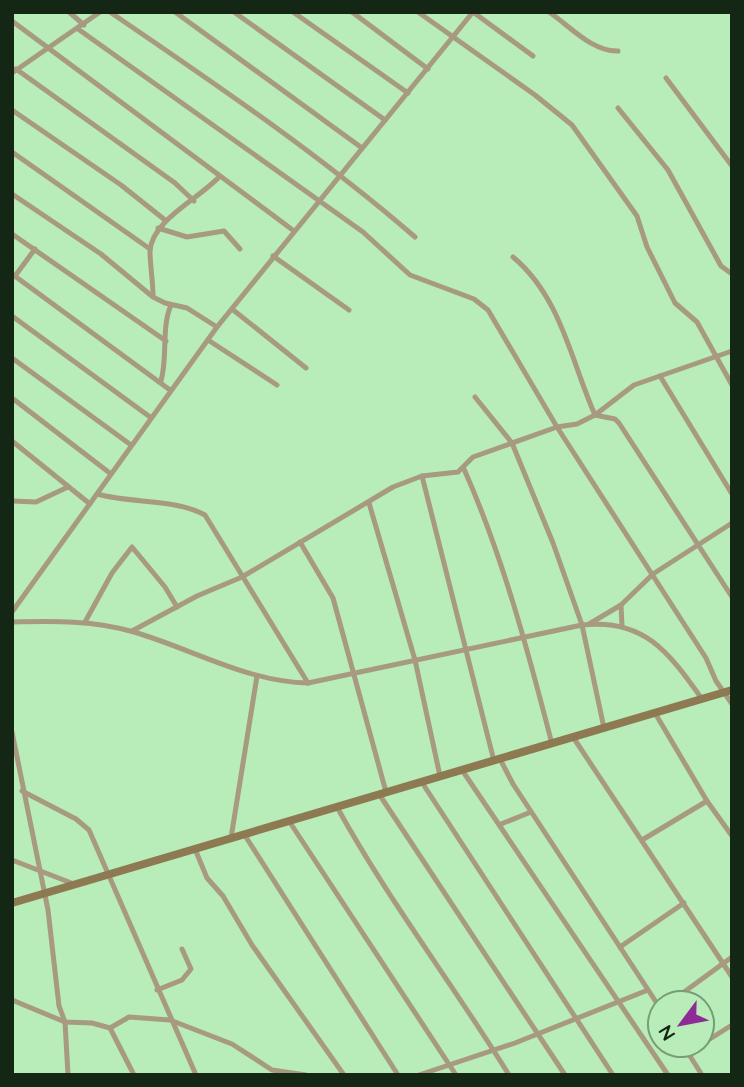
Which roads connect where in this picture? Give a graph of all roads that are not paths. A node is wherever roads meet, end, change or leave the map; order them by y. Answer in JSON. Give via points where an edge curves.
{"nodes":[{"id":1,"x":69,"y":12,"type":"edge"},
{"id":2,"x":100,"y":12,"type":"edge"},
{"id":3,"x":110,"y":12,"type":"edge"},
{"id":4,"x":175,"y":12,"type":"edge"},
{"id":5,"x":234,"y":12,"type":"edge"},
{"id":6,"x":293,"y":12,"type":"edge"},
{"id":7,"x":352,"y":12,"type":"edge"},
{"id":8,"x":418,"y":12,"type":"edge"},
{"id":9,"x":473,"y":12,"type":"edge"},
{"id":10,"x":549,"y":12,"type":"edge"},
{"id":11,"x":12,"y":21,"type":"edge"},
{"id":12,"x":84,"y":25,"type":"junction"},
{"id":13,"x":78,"y":29,"type":"junction"},
{"id":14,"x":454,"y":36,"type":"junction"},
{"id":15,"x":48,"y":50,"type":"junction"},
{"id":16,"x":618,"y":51,"type":"dead end"},
{"id":17,"x":533,"y":56,"type":"dead end"},
{"id":18,"x":428,"y":69,"type":"junction"},
{"id":19,"x":14,"y":71,"type":"edge"},
{"id":20,"x":666,"y":78,"type":"dead end"},
{"id":21,"x":408,"y":93,"type":"junction"},
{"id":22,"x":618,"y":108,"type":"dead end"},
{"id":23,"x":12,"y":110,"type":"edge"},
{"id":24,"x":386,"y":120,"type":"junction"},
{"id":25,"x":362,"y":148,"type":"junction"},
{"id":26,"x":12,"y":152,"type":"edge"},
{"id":27,"x":732,"y":166,"type":"edge"},
{"id":28,"x":220,"y":176,"type":"junction"},
{"id":29,"x":338,"y":177,"type":"junction"},
{"id":30,"x":12,"y":194,"type":"edge"},
{"id":31,"x":194,"y":201,"type":"junction"},
{"id":32,"x":318,"y":201,"type":"junction"},
{"id":33,"x":165,"y":220,"type":"junction"},
{"id":34,"x":158,"y":228,"type":"junction"},
{"id":35,"x":294,"y":231,"type":"junction"},
{"id":36,"x":12,"y":234,"type":"edge"},
{"id":37,"x":415,"y":237,"type":"dead end"},
{"id":38,"x":35,"y":249,"type":"junction"},
{"id":39,"x":150,"y":249,"type":"junction"},
{"id":40,"x":240,"y":249,"type":"dead end"},
{"id":41,"x":274,"y":257,"type":"junction"},
{"id":42,"x":513,"y":257,"type":"dead end"},
{"id":43,"x":732,"y":274,"type":"edge"},
{"id":44,"x":14,"y":275,"type":"edge"},
{"id":45,"x":153,"y":297,"type":"junction"},
{"id":46,"x":171,"y":304,"type":"junction"},
{"id":47,"x":232,"y":309,"type":"junction"},
{"id":48,"x":349,"y":310,"type":"dead end"},
{"id":49,"x":12,"y":316,"type":"edge"},
{"id":50,"x":217,"y":327,"type":"junction"},
{"id":51,"x":208,"y":340,"type":"junction"},
{"id":52,"x":166,"y":341,"type":"junction"},
{"id":53,"x":732,"y":351,"type":"edge"},
{"id":54,"x":716,"y":357,"type":"junction"},
{"id":55,"x":12,"y":358,"type":"edge"},
{"id":56,"x":306,"y":368,"type":"dead end"},
{"id":57,"x":660,"y":376,"type":"junction"},
{"id":58,"x":161,"y":382,"type":"junction"},
{"id":59,"x":732,"y":385,"type":"edge"},
{"id":60,"x":278,"y":386,"type":"dead end"},
{"id":61,"x":170,"y":390,"type":"junction"},
{"id":62,"x":475,"y":397,"type":"dead end"},
{"id":63,"x":12,"y":398,"type":"edge"},
{"id":64,"x":594,"y":415,"type":"junction"},
{"id":65,"x":150,"y":417,"type":"junction"},
{"id":66,"x":557,"y":427,"type":"junction"},
{"id":67,"x":12,"y":442,"type":"edge"},
{"id":68,"x":512,"y":443,"type":"junction"},
{"id":69,"x":131,"y":445,"type":"junction"},
{"id":70,"x":464,"y":469,"type":"junction"},
{"id":71,"x":111,"y":474,"type":"junction"},
{"id":72,"x":422,"y":476,"type":"junction"},
{"id":73,"x":68,"y":487,"type":"junction"},
{"id":74,"x":97,"y":494,"type":"junction"},
{"id":75,"x":732,"y":494,"type":"edge"},
{"id":76,"x":12,"y":501,"type":"edge"},
{"id":77,"x":369,"y":503,"type":"junction"},
{"id":78,"x":90,"y":504,"type":"junction"},
{"id":79,"x":732,"y":523,"type":"edge"},
{"id":80,"x":300,"y":542,"type":"junction"},
{"id":81,"x":699,"y":543,"type":"junction"},
{"id":82,"x":653,"y":574,"type":"junction"},
{"id":83,"x":242,"y":577,"type":"junction"},
{"id":84,"x":732,"y":597,"type":"edge"},
{"id":85,"x":621,"y":605,"type":"junction"},
{"id":86,"x":177,"y":607,"type":"junction"},
{"id":87,"x":12,"y":612,"type":"edge"},
{"id":88,"x":12,"y":622,"type":"edge"},
{"id":89,"x":85,"y":622,"type":"junction"},
{"id":90,"x":586,"y":624,"type":"junction"},
{"id":91,"x":622,"y":626,"type":"junction"},
{"id":92,"x":132,"y":631,"type":"junction"},
{"id":93,"x":524,"y":637,"type":"junction"},
{"id":94,"x":468,"y":650,"type":"junction"},
{"id":95,"x":415,"y":660,"type":"junction"},
{"id":96,"x":355,"y":675,"type":"junction"},
{"id":97,"x":257,"y":676,"type":"junction"},
{"id":98,"x":308,"y":683,"type":"junction"},
{"id":99,"x":727,"y":692,"type":"edge"},
{"id":100,"x":702,"y":699,"type":"junction"},
{"id":101,"x":732,"y":704,"type":"edge"},
{"id":102,"x":655,"y":713,"type":"junction"},
{"id":103,"x":604,"y":728,"type":"junction"},
{"id":104,"x":12,"y":732,"type":"edge"},
{"id":105,"x":573,"y":737,"type":"junction"},
{"id":106,"x":552,"y":744,"type":"junction"},
{"id":107,"x":497,"y":760,"type":"junction"},
{"id":108,"x":462,"y":770,"type":"junction"},
{"id":109,"x":440,"y":776,"type":"junction"},
{"id":110,"x":421,"y":781,"type":"junction"},
{"id":111,"x":22,"y":791,"type":"junction"},
{"id":112,"x":382,"y":793,"type":"junction"},
{"id":113,"x":707,"y":801,"type":"junction"},
{"id":114,"x":337,"y":806,"type":"junction"},
{"id":115,"x":531,"y":812,"type":"junction"},
{"id":116,"x":289,"y":821,"type":"junction"},
{"id":117,"x":501,"y":824,"type":"junction"},
{"id":118,"x":729,"y":827,"type":"edge"},
{"id":119,"x":244,"y":834,"type":"junction"},
{"id":120,"x":732,"y":836,"type":"edge"},
{"id":121,"x":231,"y":838,"type":"junction"},
{"id":122,"x":642,"y":840,"type":"junction"},
{"id":123,"x":195,"y":849,"type":"junction"},
{"id":124,"x":12,"y":860,"type":"edge"},
{"id":125,"x":39,"y":870,"type":"junction"},
{"id":126,"x":106,"y":875,"type":"junction"},
{"id":127,"x":78,"y":886,"type":"junction"},
{"id":128,"x":45,"y":893,"type":"junction"},
{"id":129,"x":12,"y":902,"type":"edge"},
{"id":130,"x":684,"y":903,"type":"junction"},
{"id":131,"x":620,"y":947,"type":"junction"},
{"id":132,"x":182,"y":949,"type":"dead end"},
{"id":133,"x":732,"y":957,"type":"edge"},
{"id":134,"x":723,"y":962,"type":"junction"},
{"id":135,"x":732,"y":976,"type":"edge"},
{"id":136,"x":647,"y":989,"type":"edge"},
{"id":137,"x":687,"y":989,"type":"edge"},
{"id":138,"x":157,"y":990,"type":"junction"},
{"id":139,"x":646,"y":991,"type":"edge"},
{"id":140,"x":12,"y":1000,"type":"edge"},
{"id":141,"x":620,"y":1004,"type":"junction"},
{"id":142,"x":576,"y":1018,"type":"junction"},
{"id":143,"x":170,"y":1020,"type":"junction"},
{"id":144,"x":65,"y":1022,"type":"junction"},
{"id":145,"x":732,"y":1025,"type":"edge"},
{"id":146,"x":110,"y":1028,"type":"junction"},
{"id":147,"x":537,"y":1034,"type":"junction"},
{"id":148,"x":716,"y":1035,"type":"edge"},
{"id":149,"x":494,"y":1050,"type":"junction"},
{"id":150,"x":692,"y":1059,"type":"edge"},
{"id":151,"x":448,"y":1066,"type":"junction"},
{"id":152,"x":68,"y":1075,"type":"edge"},
{"id":153,"x":134,"y":1075,"type":"edge"},
{"id":154,"x":196,"y":1075,"type":"edge"},
{"id":155,"x":306,"y":1075,"type":"edge"},
{"id":156,"x":344,"y":1075,"type":"edge"},
{"id":157,"x":398,"y":1075,"type":"edge"},
{"id":158,"x":419,"y":1075,"type":"edge"},
{"id":159,"x":456,"y":1075,"type":"edge"},
{"id":160,"x":509,"y":1075,"type":"edge"},
{"id":161,"x":565,"y":1075,"type":"edge"},
{"id":162,"x":613,"y":1075,"type":"edge"},
{"id":163,"x":668,"y":1075,"type":"edge"},
{"id":164,"x":702,"y":1075,"type":"edge"}],
"edges":[{"from":1,"to":12,"type":"street"},
{"from":2,"to":12,"type":"street"},
{"from":3,"to":29,"type":"street","via":[[213,82]]},
{"from":4,"to":25,"type":"street"},
{"from":5,"to":24,"type":"street"},
{"from":6,"to":21,"type":"street"},
{"from":7,"to":18,"type":"street"},
{"from":8,"to":14,"type":"street"},
{"from":9,"to":14,"type":"street"},
{"from":9,"to":17,"type":"street"},
{"from":10,"to":16,"type":"street","via":[[592,44]]},
{"from":11,"to":15,"type":"street"},
{"from":12,"to":13,"type":"street"},
{"from":13,"to":15,"type":"street"},
{"from":13,"to":32,"type":"street"},
{"from":14,"to":18,"type":"street"},
{"from":14,"to":54,"type":"street","via":[[572,125],[636,216],[676,303],[697,322]]},
{"from":15,"to":19,"type":"street"},
{"from":15,"to":28,"type":"street"},
{"from":18,"to":21,"type":"street"},
{"from":19,"to":31,"type":"street"},
{"from":20,"to":27,"type":"street"},
{"from":21,"to":24,"type":"street"},
{"from":22,"to":43,"type":"street","via":[[668,170],[721,266]]},
{"from":23,"to":33,"type":"street"},
{"from":24,"to":25,"type":"street"},
{"from":25,"to":29,"type":"street"},
{"from":26,"to":39,"type":"street"},
{"from":28,"to":31,"type":"street"},
{"from":28,"to":35,"type":"street"},
{"from":29,"to":32,"type":"street"},
{"from":29,"to":37,"type":"street"},
{"from":30,"to":45,"type":"street","via":[[101,254]]},
{"from":31,"to":33,"type":"street"},
{"from":32,"to":35,"type":"street"},
{"from":32,"to":66,"type":"street","via":[[363,232],[410,275],[483,304]]},
{"from":33,"to":34,"type":"street"},
{"from":34,"to":39,"type":"street"},
{"from":34,"to":40,"type":"street","via":[[187,237],[224,231]]},
{"from":35,"to":41,"type":"street"},
{"from":36,"to":38,"type":"street"},
{"from":38,"to":44,"type":"street"},
{"from":38,"to":52,"type":"street"},
{"from":39,"to":45,"type":"street"},
{"from":41,"to":47,"type":"street"},
{"from":41,"to":48,"type":"street"},
{"from":42,"to":64,"type":"street","via":[[525,267],[560,323]]},
{"from":44,"to":58,"type":"street"},
{"from":45,"to":46,"type":"street"},
{"from":46,"to":50,"type":"street","via":[[187,308]]},
{"from":46,"to":52,"type":"street"},
{"from":47,"to":50,"type":"street"},
{"from":47,"to":56,"type":"street"},
{"from":49,"to":65,"type":"street"},
{"from":50,"to":51,"type":"street"},
{"from":51,"to":60,"type":"street"},
{"from":51,"to":61,"type":"street"},
{"from":52,"to":58,"type":"street"},
{"from":53,"to":54,"type":"street"},
{"from":54,"to":57,"type":"street"},
{"from":54,"to":59,"type":"street"},
{"from":55,"to":69,"type":"street"},
{"from":57,"to":64,"type":"street","via":[[634,385]]},
{"from":57,"to":75,"type":"street"},
{"from":58,"to":61,"type":"street"},
{"from":61,"to":65,"type":"street"},
{"from":62,"to":68,"type":"street"},
{"from":63,"to":71,"type":"street"},
{"from":64,"to":66,"type":"street"},
{"from":64,"to":81,"type":"street","via":[[619,423]]},
{"from":65,"to":69,"type":"street"},
{"from":66,"to":68,"type":"street"},
{"from":66,"to":82,"type":"street"},
{"from":67,"to":73,"type":"street"},
{"from":68,"to":70,"type":"street","via":[[473,457]]},
{"from":68,"to":90,"type":"street"},
{"from":69,"to":71,"type":"street"},
{"from":70,"to":72,"type":"street"},
{"from":70,"to":93,"type":"street","via":[[487,522]]},
{"from":71,"to":74,"type":"street"},
{"from":72,"to":77,"type":"street"},
{"from":72,"to":94,"type":"street"},
{"from":73,"to":76,"type":"street","via":[[36,502]]},
{"from":73,"to":78,"type":"street"},
{"from":74,"to":78,"type":"street"},
{"from":74,"to":83,"type":"street","via":[[124,502],[190,507],[205,515]]},
{"from":77,"to":80,"type":"street"},
{"from":77,"to":95,"type":"street"},
{"from":78,"to":87,"type":"street"},
{"from":79,"to":81,"type":"street"},
{"from":80,"to":83,"type":"street"},
{"from":80,"to":96,"type":"street","via":[[333,598]]},
{"from":81,"to":82,"type":"street"},
{"from":81,"to":84,"type":"street"},
{"from":82,"to":85,"type":"street"},
{"from":82,"to":99,"type":"street"},
{"from":83,"to":86,"type":"street"},
{"from":83,"to":98,"type":"street"},
{"from":85,"to":90,"type":"street"},
{"from":85,"to":91,"type":"street"},
{"from":86,"to":89,"type":"street","via":[[132,547],[112,572]]},
{"from":86,"to":92,"type":"street"},
{"from":88,"to":89,"type":"street"},
{"from":89,"to":92,"type":"street"},
{"from":90,"to":91,"type":"street"},
{"from":90,"to":93,"type":"street"},
{"from":90,"to":103,"type":"street"},
{"from":91,"to":100,"type":"street","via":[[638,631],[670,656]]},
{"from":92,"to":97,"type":"street"},
{"from":93,"to":94,"type":"street"},
{"from":93,"to":106,"type":"street"},
{"from":94,"to":95,"type":"street"},
{"from":94,"to":107,"type":"street"},
{"from":95,"to":96,"type":"street"},
{"from":95,"to":109,"type":"street"},
{"from":96,"to":98,"type":"street"},
{"from":96,"to":112,"type":"street"},
{"from":97,"to":98,"type":"street"},
{"from":97,"to":121,"type":"street"},
{"from":99,"to":100,"type":"street"},
{"from":99,"to":101,"type":"street"},
{"from":100,"to":102,"type":"street"},
{"from":102,"to":103,"type":"street"},
{"from":102,"to":113,"type":"street"},
{"from":103,"to":105,"type":"street"},
{"from":104,"to":111,"type":"street"},
{"from":105,"to":106,"type":"street"},
{"from":105,"to":122,"type":"street"},
{"from":106,"to":107,"type":"street"},
{"from":107,"to":108,"type":"street"},
{"from":107,"to":115,"type":"street"},
{"from":108,"to":109,"type":"street"},
{"from":108,"to":117,"type":"street"},
{"from":109,"to":110,"type":"street"},
{"from":110,"to":112,"type":"street"},
{"from":110,"to":142,"type":"street"},
{"from":111,"to":125,"type":"street"},
{"from":111,"to":126,"type":"street","via":[[84,824]]},
{"from":112,"to":114,"type":"street"},
{"from":112,"to":147,"type":"street"},
{"from":113,"to":118,"type":"street"},
{"from":113,"to":122,"type":"street"},
{"from":114,"to":116,"type":"street"},
{"from":114,"to":149,"type":"street","via":[[376,877]]},
{"from":115,"to":117,"type":"street"},
{"from":115,"to":131,"type":"street"},
{"from":116,"to":119,"type":"street"},
{"from":116,"to":151,"type":"street"},
{"from":117,"to":141,"type":"street"},
{"from":118,"to":120,"type":"street"},
{"from":119,"to":121,"type":"street"},
{"from":119,"to":157,"type":"street"},
{"from":121,"to":123,"type":"street"},
{"from":122,"to":130,"type":"street"},
{"from":123,"to":126,"type":"street"},
{"from":123,"to":156,"type":"street","via":[[207,878]]},
{"from":124,"to":125,"type":"street"},
{"from":125,"to":127,"type":"street"},
{"from":125,"to":128,"type":"street"},
{"from":126,"to":127,"type":"street"},
{"from":126,"to":138,"type":"street"},
{"from":127,"to":128,"type":"street"},
{"from":128,"to":129,"type":"street"},
{"from":128,"to":144,"type":"street"},
{"from":130,"to":131,"type":"street"},
{"from":130,"to":134,"type":"street"},
{"from":131,"to":136,"type":"street"},
{"from":132,"to":138,"type":"street","via":[[191,969],[182,980]]},
{"from":133,"to":134,"type":"street"},
{"from":134,"to":135,"type":"street"},
{"from":134,"to":137,"type":"street"},
{"from":138,"to":143,"type":"street"},
{"from":139,"to":141,"type":"street"},
{"from":140,"to":144,"type":"street"},
{"from":141,"to":142,"type":"street"},
{"from":141,"to":163,"type":"street"},
{"from":142,"to":147,"type":"street"},
{"from":142,"to":162,"type":"street"},
{"from":143,"to":146,"type":"street","via":[[129,1017]]},
{"from":143,"to":154,"type":"street"},
{"from":143,"to":155,"type":"street","via":[[233,1044],[272,1069]]},
{"from":144,"to":146,"type":"street"},
{"from":144,"to":152,"type":"street"},
{"from":145,"to":148,"type":"street"},
{"from":146,"to":153,"type":"street"},
{"from":147,"to":149,"type":"street"},
{"from":147,"to":161,"type":"street"},
{"from":149,"to":151,"type":"street"},
{"from":149,"to":160,"type":"street"},
{"from":150,"to":164,"type":"street"},
{"from":151,"to":158,"type":"street"},
{"from":151,"to":159,"type":"street"}]}
